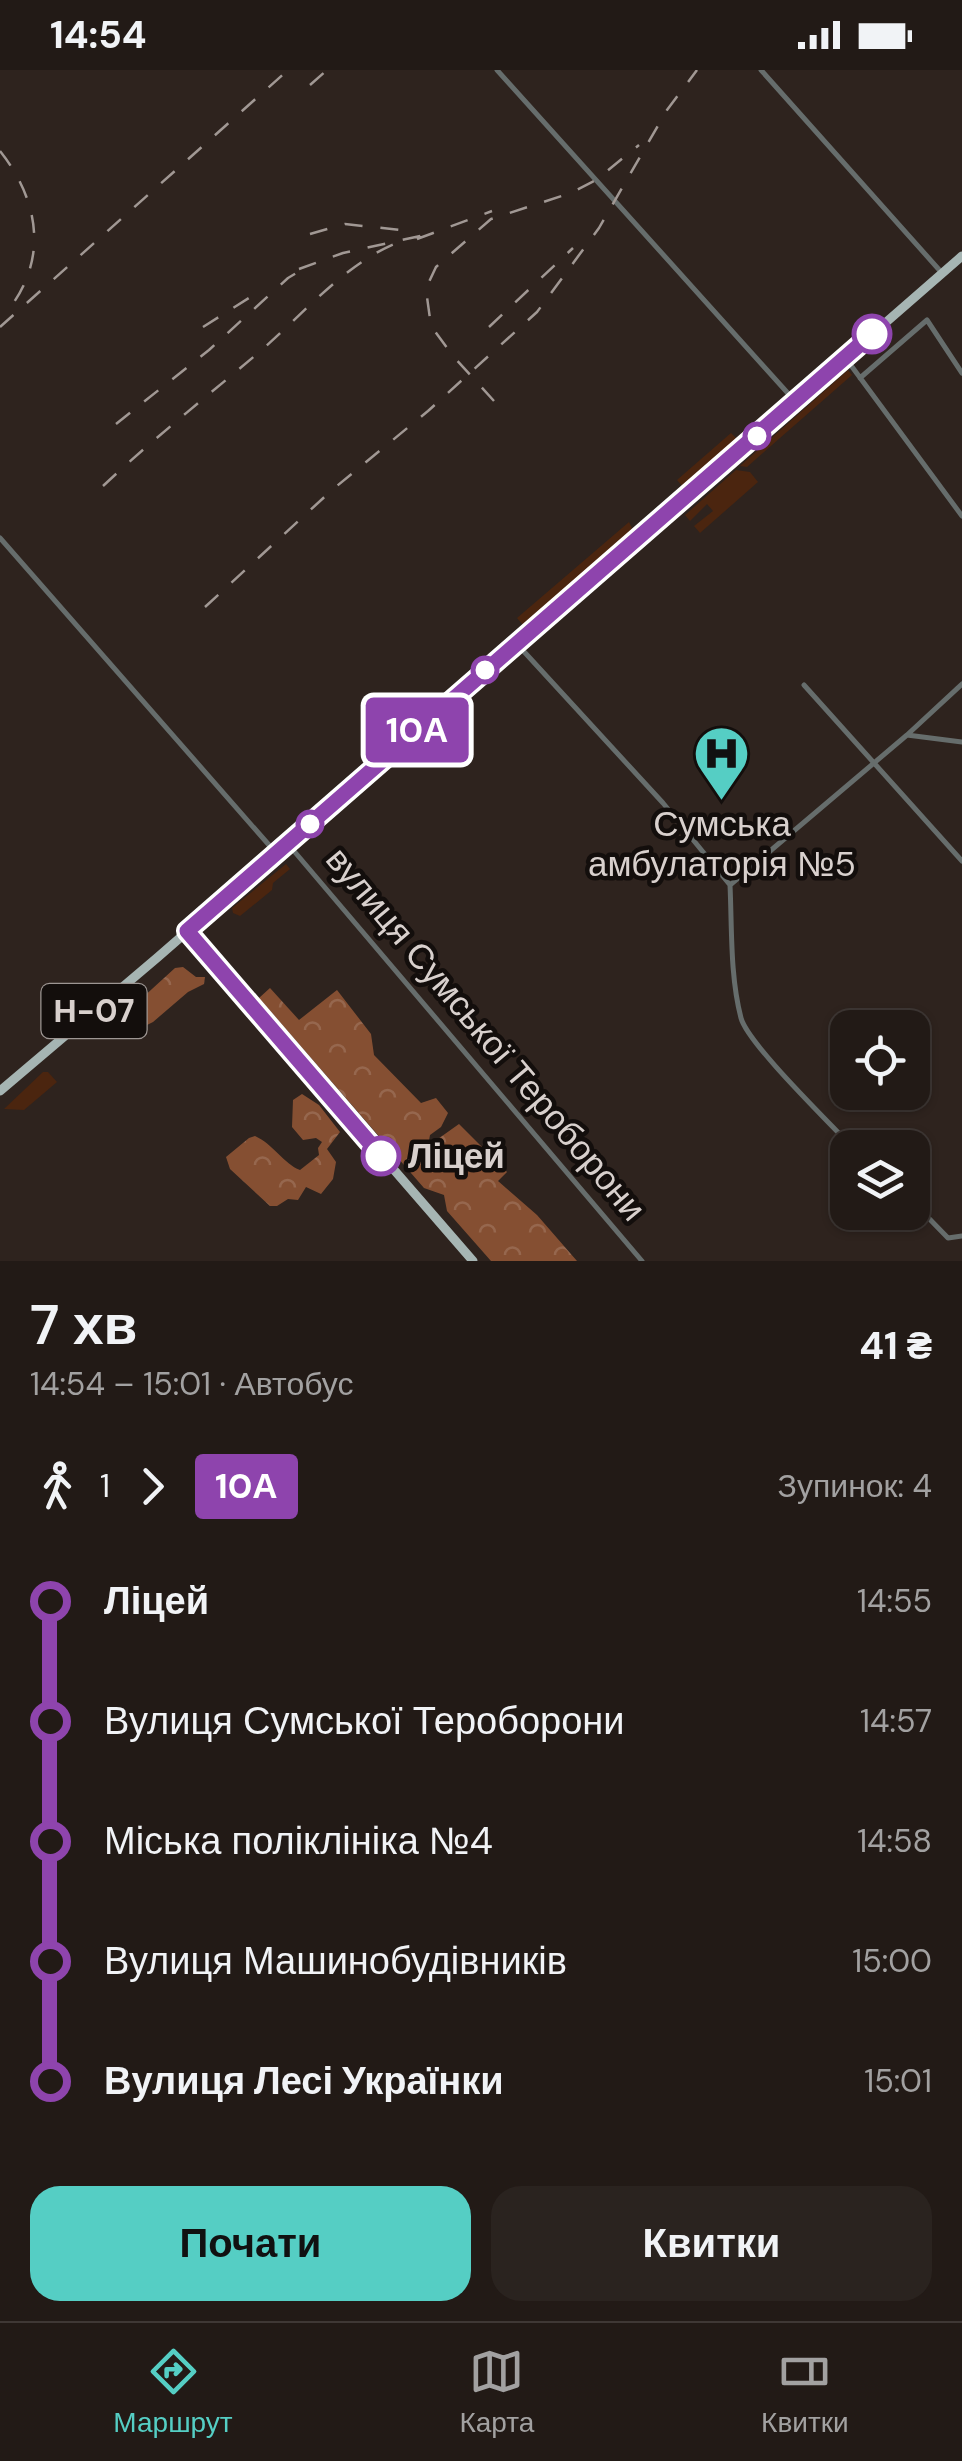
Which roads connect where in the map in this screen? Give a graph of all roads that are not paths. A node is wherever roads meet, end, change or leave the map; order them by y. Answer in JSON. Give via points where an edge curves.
{"nodes":[{"id":1,"x":496,"y":70,"type":"edge"},
{"id":2,"x":762,"y":70,"type":"edge"},
{"id":3,"x":962,"y":256,"type":"edge"},
{"id":4,"x":942,"y":273,"type":"junction"},
{"id":5,"x":845,"y":357,"type":"junction"},
{"id":6,"x":962,"y":373,"type":"edge"},
{"id":7,"x":860,"y":378,"type":"junction"},
{"id":8,"x":796,"y":402,"type":"junction"},
{"id":9,"x":962,"y":516,"type":"edge"},
{"id":10,"x":0,"y":538,"type":"edge"},
{"id":11,"x":516,"y":644,"type":"junction"},
{"id":12,"x":962,"y":684,"type":"edge"},
{"id":13,"x":804,"y":685,"type":"dead end"},
{"id":14,"x":907,"y":735,"type":"junction"},
{"id":15,"x":962,"y":742,"type":"edge"},
{"id":16,"x":874,"y":763,"type":"junction"},
{"id":17,"x":288,"y":843,"type":"junction"},
{"id":18,"x":276,"y":854,"type":"junction"},
{"id":19,"x":962,"y":861,"type":"edge"},
{"id":20,"x":730,"y":885,"type":"junction"},
{"id":21,"x":187,"y":931,"type":"junction"},
{"id":22,"x":0,"y":1091,"type":"edge"},
{"id":23,"x":836,"y":1130,"type":"edge"},
{"id":24,"x":930,"y":1220,"type":"edge"},
{"id":25,"x":962,"y":1236,"type":"edge"},
{"id":26,"x":473,"y":1261,"type":"edge"},
{"id":27,"x":642,"y":1261,"type":"edge"}],
"edges":[{"from":1,"to":8,"type":"street"},
{"from":2,"to":4,"type":"street"},
{"from":3,"to":4,"type":"main road"},
{"from":4,"to":5,"type":"main road"},
{"from":5,"to":7,"type":"street"},
{"from":5,"to":8,"type":"main road"},
{"from":6,"to":7,"type":"street","via":[[927,320]]},
{"from":7,"to":9,"type":"street"},
{"from":8,"to":11,"type":"main road"},
{"from":10,"to":18,"type":"street","name":"вулиця Сумської Тероборони"},
{"from":11,"to":17,"type":"main road"},
{"from":11,"to":20,"type":"street"},
{"from":12,"to":14,"type":"street"},
{"from":13,"to":16,"type":"street"},
{"from":14,"to":15,"type":"street"},
{"from":14,"to":16,"type":"street"},
{"from":16,"to":19,"type":"street"},
{"from":16,"to":20,"type":"street"},
{"from":17,"to":18,"type":"main road"},
{"from":17,"to":27,"type":"street","name":"вулиця Сумської Тероборони"},
{"from":18,"to":21,"type":"main road"},
{"from":20,"to":23,"type":"street","via":[[742,1022]]},
{"from":21,"to":22,"type":"main road","number":"Н-07"},
{"from":21,"to":26,"type":"main road"},
{"from":24,"to":25,"type":"street","via":[[948,1238]]}]}
